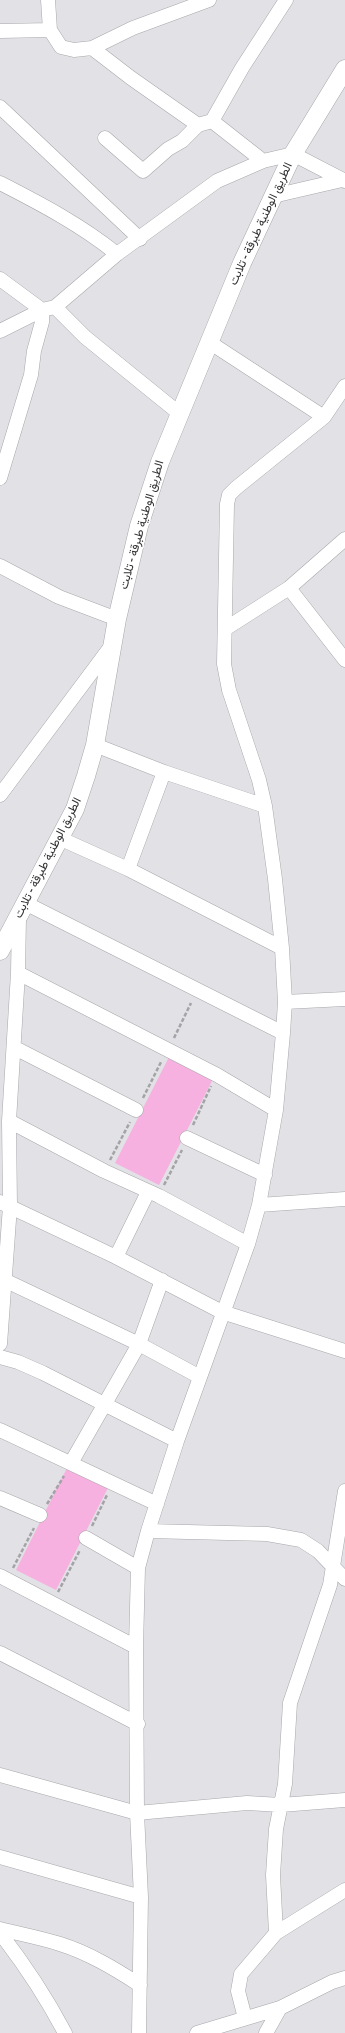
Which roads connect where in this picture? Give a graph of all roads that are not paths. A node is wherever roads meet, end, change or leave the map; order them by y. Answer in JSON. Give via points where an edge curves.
{"nodes":[{"id":1,"x":48,"y":0,"type":"edge"},
{"id":2,"x":209,"y":0,"type":"edge"},
{"id":3,"x":286,"y":0,"type":"edge"},
{"id":4,"x":50,"y":30,"type":"junction"},
{"id":5,"x":0,"y":31,"type":"edge"},
{"id":6,"x":92,"y":48,"type":"junction"},
{"id":7,"x":345,"y":69,"type":"edge"},
{"id":8,"x":0,"y":107,"type":"edge"},
{"id":9,"x":212,"y":121,"type":"junction"},
{"id":10,"x":198,"y":126,"type":"junction"},
{"id":11,"x":105,"y":138,"type":"dead end"},
{"id":12,"x":293,"y":154,"type":"junction"},
{"id":13,"x":264,"y":161,"type":"junction"},
{"id":14,"x":344,"y":181,"type":"edge"},
{"id":15,"x":0,"y":183,"type":"edge"},
{"id":16,"x":274,"y":196,"type":"junction"},
{"id":17,"x":140,"y":239,"type":"junction"},
{"id":18,"x":117,"y":254,"type":"junction"},
{"id":19,"x":0,"y":279,"type":"edge"},
{"id":20,"x":49,"y":309,"type":"junction"},
{"id":21,"x":0,"y":331,"type":"edge"},
{"id":22,"x":209,"y":342,"type":"junction"},
{"id":23,"x":345,"y":386,"type":"edge"},
{"id":24,"x":180,"y":414,"type":"junction"},
{"id":25,"x":324,"y":417,"type":"junction"},
{"id":26,"x":0,"y":478,"type":"edge"},
{"id":27,"x":345,"y":540,"type":"edge"},
{"id":28,"x":0,"y":566,"type":"edge"},
{"id":29,"x":289,"y":588,"type":"junction"},
{"id":30,"x":117,"y":619,"type":"junction"},
{"id":31,"x":225,"y":630,"type":"junction"},
{"id":32,"x":113,"y":643,"type":"junction"},
{"id":33,"x":345,"y":660,"type":"edge"},
{"id":34,"x":95,"y":745,"type":"junction"},
{"id":35,"x":164,"y":772,"type":"junction"},
{"id":36,"x":0,"y":795,"type":"edge"},
{"id":37,"x":265,"y":806,"type":"junction"},
{"id":38,"x":59,"y":838,"type":"junction"},
{"id":39,"x":128,"y":869,"type":"junction"},
{"id":40,"x":22,"y":910,"type":"junction"},
{"id":41,"x":282,"y":948,"type":"junction"},
{"id":42,"x":0,"y":951,"type":"edge"},
{"id":43,"x":18,"y":973,"type":"junction"},
{"id":44,"x":345,"y":999,"type":"edge"},
{"id":45,"x":285,"y":1002,"type":"junction"},
{"id":46,"x":283,"y":1033,"type":"junction"},
{"id":47,"x":15,"y":1048,"type":"junction"},
{"id":48,"x":136,"y":1110,"type":"road end"},
{"id":49,"x":276,"y":1110,"type":"junction"},
{"id":50,"x":9,"y":1121,"type":"junction"},
{"id":51,"x":187,"y":1138,"type":"dead end"},
{"id":52,"x":5,"y":1145,"type":"edge"},
{"id":53,"x":265,"y":1175,"type":"junction"},
{"id":54,"x":148,"y":1192,"type":"junction"},
{"id":55,"x":345,"y":1199,"type":"edge"},
{"id":56,"x":5,"y":1204,"type":"edge"},
{"id":57,"x":259,"y":1205,"type":"junction"},
{"id":58,"x":248,"y":1244,"type":"junction"},
{"id":59,"x":116,"y":1257,"type":"junction"},
{"id":60,"x":3,"y":1279,"type":"edge"},
{"id":61,"x":162,"y":1280,"type":"junction"},
{"id":62,"x":222,"y":1312,"type":"junction"},
{"id":63,"x":0,"y":1344,"type":"edge"},
{"id":64,"x":139,"y":1344,"type":"junction"},
{"id":65,"x":345,"y":1351,"type":"edge"},
{"id":66,"x":0,"y":1357,"type":"edge"},
{"id":67,"x":200,"y":1377,"type":"junction"},
{"id":68,"x":106,"y":1405,"type":"junction"},
{"id":69,"x":0,"y":1430,"type":"edge"},
{"id":70,"x":177,"y":1441,"type":"junction"},
{"id":71,"x":71,"y":1463,"type":"junction"},
{"id":72,"x":345,"y":1490,"type":"edge"},
{"id":73,"x":0,"y":1498,"type":"edge"},
{"id":74,"x":157,"y":1504,"type":"junction"},
{"id":75,"x":40,"y":1515,"type":"dead end"},
{"id":76,"x":148,"y":1531,"type":"junction"},
{"id":77,"x":86,"y":1538,"type":"dead end"},
{"id":78,"x":333,"y":1566,"type":"junction"},
{"id":79,"x":138,"y":1568,"type":"junction"},
{"id":80,"x":0,"y":1576,"type":"edge"},
{"id":81,"x":345,"y":1579,"type":"edge"},
{"id":82,"x":136,"y":1647,"type":"junction"},
{"id":83,"x":0,"y":1653,"type":"edge"},
{"id":84,"x":138,"y":1724,"type":"junction"},
{"id":85,"x":0,"y":1775,"type":"edge"},
{"id":86,"x":345,"y":1800,"type":"edge"},
{"id":87,"x":281,"y":1805,"type":"junction"},
{"id":88,"x":137,"y":1813,"type":"junction"},
{"id":89,"x":0,"y":1857,"type":"edge"},
{"id":90,"x":345,"y":1890,"type":"edge"},
{"id":91,"x":141,"y":1896,"type":"junction"},
{"id":92,"x":0,"y":1929,"type":"edge"},
{"id":93,"x":0,"y":1933,"type":"edge"},
{"id":94,"x":276,"y":1933,"type":"junction"},
{"id":95,"x":345,"y":1978,"type":"edge"},
{"id":96,"x":140,"y":1985,"type":"junction"},
{"id":97,"x":280,"y":2008,"type":"junction"},
{"id":98,"x":245,"y":2018,"type":"junction"},
{"id":99,"x":65,"y":2033,"type":"edge"},
{"id":100,"x":139,"y":2033,"type":"edge"},
{"id":101,"x":197,"y":2033,"type":"edge"},
{"id":102,"x":266,"y":2033,"type":"edge"}],
"edges":[{"from":1,"to":4,"type":"street"},
{"from":2,"to":6,"type":"street","via":[[133,28]]},
{"from":3,"to":9,"type":"street"},
{"from":4,"to":5,"type":"street"},
{"from":4,"to":6,"type":"street","via":[[61,47],[74,50]]},
{"from":6,"to":10,"type":"street"},
{"from":7,"to":12,"type":"main road","name":"الطريق الوطنية طبرقة - تلابت"},
{"from":8,"to":17,"type":"street"},
{"from":9,"to":10,"type":"street"},
{"from":9,"to":13,"type":"street"},
{"from":10,"to":11,"type":"street","via":[[143,171]]},
{"from":12,"to":13,"type":"street"},
{"from":12,"to":14,"type":"street"},
{"from":12,"to":16,"type":"main road","name":"الطريق الوطنية طبرقة - تلابت"},
{"from":13,"to":17,"type":"street","via":[[217,182]]},
{"from":14,"to":16,"type":"street"},
{"from":15,"to":18,"type":"street","via":[[92,234]]},
{"from":16,"to":22,"type":"main road","name":"الطريق الوطنية طبرقة - تلابت"},
{"from":17,"to":18,"type":"street"},
{"from":18,"to":20,"type":"street"},
{"from":19,"to":20,"type":"street"},
{"from":20,"to":21,"type":"street"},
{"from":20,"to":24,"type":"street"},
{"from":20,"to":26,"type":"street","via":[[42,322],[30,375]]},
{"from":22,"to":24,"type":"main road","name":"الطريق الوطنية طبرقة - تلابت"},
{"from":22,"to":25,"type":"street"},
{"from":23,"to":25,"type":"street"},
{"from":24,"to":30,"type":"main road","name":"الطريق الوطنية طبرقة - تلابت","via":[[160,462],[144,512]]},
{"from":25,"to":31,"type":"street","via":[[229,495],[226,504]]},
{"from":27,"to":29,"type":"street"},
{"from":28,"to":30,"type":"street","via":[[59,597]]},
{"from":29,"to":31,"type":"street"},
{"from":29,"to":33,"type":"street"},
{"from":30,"to":32,"type":"main road","name":"الطريق الوطنية طبرقة - تلابت"},
{"from":31,"to":37,"type":"street","via":[[224,664],[229,690]]},
{"from":32,"to":34,"type":"main road","name":"الطريق الوطنية طبرقة - تلابت"},
{"from":32,"to":36,"type":"street"},
{"from":34,"to":35,"type":"street"},
{"from":34,"to":38,"type":"main road","name":"الطريق الوطنية طبرقة - تلابت","via":[[75,809]]},
{"from":35,"to":37,"type":"street"},
{"from":35,"to":39,"type":"street"},
{"from":37,"to":41,"type":"street"},
{"from":38,"to":39,"type":"street"},
{"from":38,"to":40,"type":"main road","name":"الطريق الوطنية طبرقة - تلابت"},
{"from":39,"to":41,"type":"street"},
{"from":40,"to":42,"type":"main road","name":"الطريق الوطنية طبرقة - تلابت"},
{"from":40,"to":43,"type":"street"},
{"from":40,"to":46,"type":"street"},
{"from":41,"to":45,"type":"street"},
{"from":43,"to":47,"type":"street"},
{"from":43,"to":49,"type":"street","via":[[217,1075]]},
{"from":44,"to":45,"type":"street"},
{"from":45,"to":46,"type":"street"},
{"from":46,"to":49,"type":"street"},
{"from":47,"to":48,"type":"street"},
{"from":47,"to":50,"type":"street"},
{"from":49,"to":53,"type":"street"},
{"from":50,"to":52,"type":"street"},
{"from":50,"to":54,"type":"street"},
{"from":51,"to":53,"type":"street"},
{"from":52,"to":56,"type":"street"},
{"from":53,"to":57,"type":"street"},
{"from":54,"to":58,"type":"street"},
{"from":54,"to":59,"type":"street"},
{"from":55,"to":57,"type":"street"},
{"from":56,"to":59,"type":"street"},
{"from":56,"to":60,"type":"street"},
{"from":57,"to":58,"type":"street"},
{"from":58,"to":62,"type":"street"},
{"from":59,"to":61,"type":"street"},
{"from":60,"to":63,"type":"street"},
{"from":60,"to":64,"type":"street"},
{"from":61,"to":62,"type":"street"},
{"from":61,"to":64,"type":"street"},
{"from":62,"to":65,"type":"street"},
{"from":62,"to":67,"type":"street"},
{"from":64,"to":67,"type":"street"},
{"from":64,"to":68,"type":"street"},
{"from":66,"to":68,"type":"street","via":[[43,1373]]},
{"from":67,"to":70,"type":"street"},
{"from":68,"to":70,"type":"street"},
{"from":68,"to":71,"type":"street"},
{"from":69,"to":71,"type":"street"},
{"from":70,"to":74,"type":"street"},
{"from":71,"to":74,"type":"street"},
{"from":72,"to":78,"type":"street"},
{"from":73,"to":75,"type":"street"},
{"from":74,"to":76,"type":"street"},
{"from":76,"to":78,"type":"street","via":[[267,1534],[301,1540],[318,1551]]},
{"from":76,"to":79,"type":"street"},
{"from":77,"to":79,"type":"street"},
{"from":78,"to":81,"type":"street"},
{"from":78,"to":87,"type":"street","via":[[330,1585],[290,1703],[285,1784]]},
{"from":79,"to":82,"type":"street"},
{"from":80,"to":82,"type":"street"},
{"from":82,"to":84,"type":"street"},
{"from":83,"to":84,"type":"street"},
{"from":84,"to":88,"type":"street"},
{"from":85,"to":88,"type":"street"},
{"from":86,"to":87,"type":"street"},
{"from":87,"to":88,"type":"street","via":[[247,1803]]},
{"from":87,"to":94,"type":"street","via":[[276,1829],[274,1875]]},
{"from":88,"to":91,"type":"street"},
{"from":89,"to":91,"type":"street"},
{"from":90,"to":94,"type":"street"},
{"from":91,"to":96,"type":"street"},
{"from":92,"to":96,"type":"street","via":[[60,1944],[86,1954]]},
{"from":93,"to":99,"type":"street","via":[[30,1972]]},
{"from":94,"to":98,"type":"street","via":[[241,1974],[238,1991]]},
{"from":95,"to":97,"type":"street"},
{"from":96,"to":100,"type":"street"},
{"from":97,"to":98,"type":"street"},
{"from":97,"to":102,"type":"street"},
{"from":98,"to":101,"type":"street"}]}
